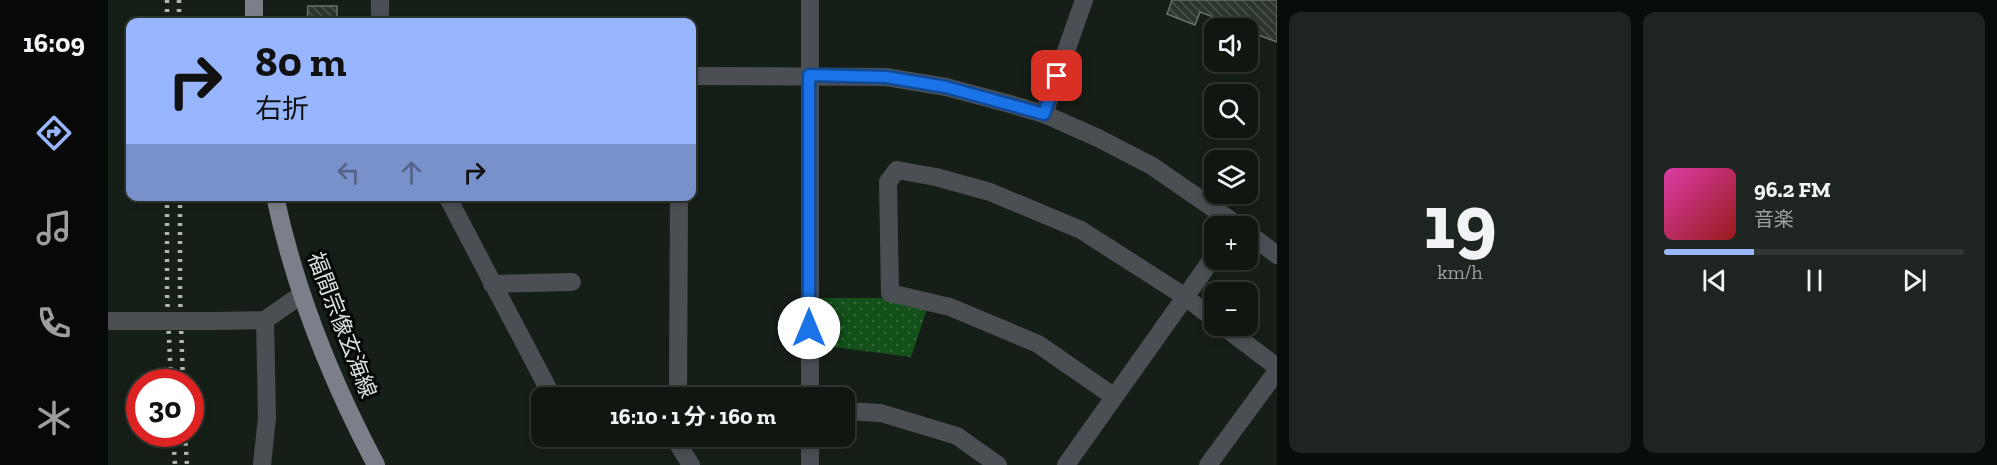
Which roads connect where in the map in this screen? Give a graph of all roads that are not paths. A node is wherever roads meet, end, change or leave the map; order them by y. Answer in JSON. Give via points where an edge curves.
{"nodes":[{"id":1,"x":254,"y":0,"type":"edge"},
{"id":2,"x":380,"y":0,"type":"edge"},
{"id":3,"x":810,"y":0,"type":"edge"},
{"id":4,"x":1084,"y":0,"type":"edge"},
{"id":5,"x":254,"y":18,"type":"edge"},
{"id":6,"x":380,"y":18,"type":"edge"},
{"id":7,"x":809,"y":75,"type":"junction"},
{"id":8,"x":696,"y":76,"type":"edge"},
{"id":9,"x":1044,"y":114,"type":"junction"},
{"id":10,"x":276,"y":201,"type":"edge"},
{"id":11,"x":450,"y":201,"type":"edge"},
{"id":12,"x":679,"y":201,"type":"edge"},
{"id":13,"x":1224,"y":216,"type":"edge"},
{"id":14,"x":1258,"y":241,"type":"edge"},
{"id":15,"x":1277,"y":255,"type":"edge"},
{"id":16,"x":1204,"y":270,"type":"edge"},
{"id":17,"x":572,"y":282,"type":"dead end"},
{"id":18,"x":492,"y":284,"type":"junction"},
{"id":19,"x":301,"y":295,"type":"junction"},
{"id":20,"x":1184,"y":296,"type":"junction"},
{"id":21,"x":1204,"y":311,"type":"edge"},
{"id":22,"x":265,"y":320,"type":"junction"},
{"id":23,"x":108,"y":321,"type":"edge"},
{"id":24,"x":1236,"y":336,"type":"edge"},
{"id":25,"x":1277,"y":369,"type":"edge"},
{"id":26,"x":547,"y":387,"type":"edge"},
{"id":27,"x":678,"y":387,"type":"edge"},
{"id":28,"x":810,"y":387,"type":"edge"},
{"id":29,"x":1113,"y":396,"type":"junction"},
{"id":30,"x":855,"y":412,"type":"edge"},
{"id":31,"x":680,"y":447,"type":"edge"},
{"id":32,"x":810,"y":447,"type":"edge"},
{"id":33,"x":262,"y":465,"type":"edge"},
{"id":34,"x":376,"y":465,"type":"edge"},
{"id":35,"x":691,"y":465,"type":"edge"},
{"id":36,"x":810,"y":465,"type":"edge"},
{"id":37,"x":998,"y":465,"type":"edge"},
{"id":38,"x":1066,"y":465,"type":"edge"},
{"id":39,"x":1208,"y":465,"type":"edge"}],
"edges":[{"from":1,"to":5,"type":"main road"},
{"from":2,"to":6,"type":"street"},
{"from":3,"to":7,"type":"street"},
{"from":4,"to":9,"type":"street"},
{"from":7,"to":8,"type":"street"},
{"from":7,"to":9,"type":"street","via":[[886,77],[946,87]]},
{"from":7,"to":28,"type":"street"},
{"from":9,"to":13,"type":"street","via":[[1152,166]]},
{"from":10,"to":19,"type":"main road","name":"福間宗像玄海線"},
{"from":11,"to":18,"type":"street"},
{"from":12,"to":27,"type":"street"},
{"from":14,"to":15,"type":"street"},
{"from":16,"to":20,"type":"street"},
{"from":17,"to":18,"type":"street"},
{"from":18,"to":26,"type":"street"},
{"from":19,"to":22,"type":"street"},
{"from":19,"to":34,"type":"main road","name":"福間宗像玄海線","via":[[327,365]]},
{"from":20,"to":21,"type":"street"},
{"from":20,"to":29,"type":"street"},
{"from":20,"to":29,"type":"street","via":[[1081,230],[990,192],[897,170],[888,182],[890,293],[950,307],[1038,344]]},
{"from":22,"to":23,"type":"street","bridge":true},
{"from":22,"to":33,"type":"street","via":[[267,418]]},
{"from":24,"to":25,"type":"street"},
{"from":25,"to":39,"type":"street"},
{"from":29,"to":38,"type":"street"},
{"from":30,"to":37,"type":"street","via":[[881,413],[957,436]]},
{"from":31,"to":35,"type":"street"},
{"from":32,"to":36,"type":"street"}]}
